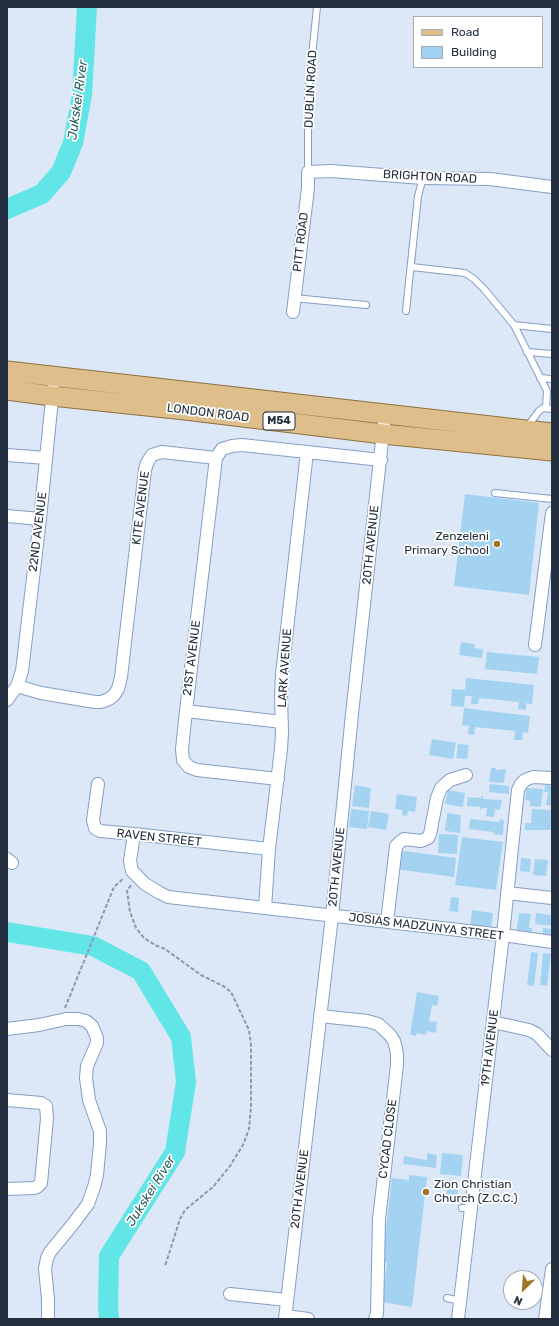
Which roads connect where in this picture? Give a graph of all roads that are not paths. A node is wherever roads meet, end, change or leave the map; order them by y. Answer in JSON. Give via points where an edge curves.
{"nodes":[{"id":1,"x":317,"y":7,"type":"edge"},
{"id":2,"x":308,"y":172,"type":"junction"},
{"id":3,"x":424,"y":178,"type":"junction"},
{"id":4,"x":552,"y":186,"type":"edge"},
{"id":5,"x":412,"y":267,"type":"junction"},
{"id":6,"x":294,"y":298,"type":"junction"},
{"id":7,"x":366,"y":305,"type":"dead end"},
{"id":8,"x":406,"y":311,"type":"dead end"},
{"id":9,"x":293,"y":312,"type":"dead end"},
{"id":10,"x":514,"y":325,"type":"junction"},
{"id":11,"x":552,"y":329,"type":"edge"},
{"id":12,"x":527,"y":352,"type":"junction"},
{"id":13,"x":552,"y":354,"type":"edge"},
{"id":14,"x":7,"y":372,"type":"edge"},
{"id":15,"x":54,"y":377,"type":"junction"},
{"id":16,"x":540,"y":378,"type":"junction"},
{"id":17,"x":552,"y":379,"type":"edge"},
{"id":18,"x":7,"y":390,"type":"edge"},
{"id":19,"x":549,"y":391,"type":"edge"},
{"id":20,"x":52,"y":396,"type":"junction"},
{"id":21,"x":549,"y":408,"type":"edge"},
{"id":22,"x":385,"y":414,"type":"junction"},
{"id":23,"x":525,"y":430,"type":"junction"},
{"id":24,"x":552,"y":433,"type":"edge"},
{"id":25,"x":383,"y":434,"type":"junction"},
{"id":26,"x":552,"y":451,"type":"edge"},
{"id":27,"x":308,"y":452,"type":"junction"},
{"id":28,"x":7,"y":454,"type":"edge"},
{"id":29,"x":46,"y":458,"type":"junction"},
{"id":30,"x":216,"y":458,"type":"junction"},
{"id":31,"x":381,"y":460,"type":"junction"},
{"id":32,"x":495,"y":493,"type":"dead end"},
{"id":33,"x":552,"y":499,"type":"edge"},
{"id":34,"x":552,"y":513,"type":"edge"},
{"id":35,"x":7,"y":516,"type":"edge"},
{"id":36,"x":40,"y":520,"type":"junction"},
{"id":37,"x":536,"y":645,"type":"dead end"},
{"id":38,"x":17,"y":686,"type":"junction"},
{"id":39,"x":7,"y":700,"type":"edge"},
{"id":40,"x":186,"y":710,"type":"junction"},
{"id":41,"x":282,"y":722,"type":"junction"},
{"id":42,"x":466,"y":775,"type":"dead end"},
{"id":43,"x":552,"y":778,"type":"edge"},
{"id":44,"x":278,"y":779,"type":"junction"},
{"id":45,"x":98,"y":784,"type":"dead end"},
{"id":46,"x":134,"y":834,"type":"junction"},
{"id":47,"x":269,"y":849,"type":"junction"},
{"id":48,"x":507,"y":893,"type":"junction"},
{"id":49,"x":552,"y":898,"type":"edge"},
{"id":50,"x":265,"y":908,"type":"junction"},
{"id":51,"x":332,"y":916,"type":"junction"},
{"id":52,"x":387,"y":922,"type":"junction"},
{"id":53,"x":503,"y":935,"type":"junction"},
{"id":54,"x":552,"y":942,"type":"edge"},
{"id":55,"x":320,"y":1016,"type":"junction"},
{"id":56,"x":493,"y":1022,"type":"junction"},
{"id":57,"x":7,"y":1029,"type":"edge"},
{"id":58,"x":552,"y":1050,"type":"edge"},
{"id":59,"x":7,"y":1100,"type":"edge"},
{"id":60,"x":7,"y":1189,"type":"edge"},
{"id":61,"x":552,"y":1269,"type":"edge"},
{"id":62,"x":230,"y":1294,"type":"dead end"},
{"id":63,"x":447,"y":1298,"type":"dead end"},
{"id":64,"x":287,"y":1300,"type":"junction"},
{"id":65,"x":460,"y":1301,"type":"junction"},
{"id":66,"x":286,"y":1317,"type":"edge"},
{"id":67,"x":48,"y":1319,"type":"edge"},
{"id":68,"x":308,"y":1319,"type":"edge"},
{"id":69,"x":375,"y":1319,"type":"edge"},
{"id":70,"x":458,"y":1319,"type":"edge"},
{"id":71,"x":545,"y":1319,"type":"edge"}],
"edges":[{"from":1,"to":2,"type":"lane","name":"DUBLIN ROAD","via":[[308,95]]},
{"from":2,"to":3,"type":"street","name":"BRIGHTON ROAD","via":[[331,171]]},
{"from":2,"to":6,"type":"street","name":"PITT ROAD"},
{"from":3,"to":4,"type":"street","name":"BRIGHTON ROAD","via":[[490,179]]},
{"from":3,"to":5,"type":"lane","via":[[418,196]]},
{"from":5,"to":8,"type":"lane"},
{"from":5,"to":10,"type":"lane","via":[[465,274],[474,279]]},
{"from":6,"to":7,"type":"lane"},
{"from":6,"to":9,"type":"street","name":"PITT ROAD"},
{"from":10,"to":11,"type":"lane"},
{"from":10,"to":12,"type":"lane"},
{"from":12,"to":13,"type":"lane"},
{"from":12,"to":16,"type":"lane"},
{"from":14,"to":15,"type":"main road","name":"LONDON ROAD","number":"M54"},
{"from":15,"to":20,"type":"street","name":"22ND AVENUE"},
{"from":15,"to":22,"type":"main road","name":"LONDON ROAD","number":"M54"},
{"from":16,"to":17,"type":"lane"},
{"from":16,"to":19,"type":"lane"},
{"from":18,"to":20,"type":"main road","name":"LONDON ROAD","number":"M54"},
{"from":19,"to":21,"type":"lane"},
{"from":20,"to":25,"type":"main road","name":"LONDON ROAD","number":"M54"},
{"from":20,"to":29,"type":"street","name":"22ND AVENUE"},
{"from":21,"to":23,"type":"lane","via":[[539,411]]},
{"from":22,"to":23,"type":"main road","name":"LONDON ROAD","number":"M54"},
{"from":22,"to":25,"type":"street","name":"20TH AVENUE"},
{"from":23,"to":24,"type":"main road","name":"LONDON ROAD","number":"M54"},
{"from":25,"to":26,"type":"main road","name":"LONDON ROAD","number":"M54"},
{"from":25,"to":31,"type":"street","name":"20TH AVENUE"},
{"from":27,"to":30,"type":"street","via":[[237,445],[222,449]]},
{"from":27,"to":31,"type":"street"},
{"from":27,"to":41,"type":"street","name":"LARK AVENUE","via":[[282,674]]},
{"from":28,"to":29,"type":"street"},
{"from":29,"to":36,"type":"street","name":"22ND AVENUE"},
{"from":30,"to":38,"type":"street","name":"KITE AVENUE","via":[[162,452],[152,455],[147,463],[121,677],[114,696],[109,700],[95,702],[41,693]]},
{"from":30,"to":40,"type":"street","name":"21ST AVENUE"},
{"from":31,"to":51,"type":"street","name":"20TH AVENUE"},
{"from":32,"to":33,"type":"lane"},
{"from":34,"to":37,"type":"street"},
{"from":35,"to":36,"type":"street"},
{"from":36,"to":38,"type":"street","name":"22ND AVENUE","via":[[22,671]]},
{"from":38,"to":39,"type":"street","name":"22ND AVENUE"},
{"from":40,"to":41,"type":"street"},
{"from":40,"to":44,"type":"street","name":"21ST AVENUE","via":[[182,749],[183,760],[187,766],[197,770]]},
{"from":41,"to":44,"type":"street","name":"LARK AVENUE"},
{"from":42,"to":52,"type":"street","via":[[450,780],[441,788],[428,838],[421,841],[404,839],[396,846]]},
{"from":43,"to":48,"type":"street","name":"19TH AVENUE","via":[[536,776],[526,780],[518,790]]},
{"from":44,"to":47,"type":"street","name":"LARK AVENUE"},
{"from":45,"to":46,"type":"street","name":"RAVEN STREET","via":[[93,820],[95,828],[104,832]]},
{"from":46,"to":47,"type":"street","name":"RAVEN STREET"},
{"from":46,"to":50,"type":"street","name":"JOSIAS MADZUNYA STREET","via":[[132,871],[154,890],[168,897]]},
{"from":47,"to":50,"type":"street","name":"LARK AVENUE"},
{"from":48,"to":49,"type":"street"},
{"from":48,"to":53,"type":"street","name":"19TH AVENUE"},
{"from":50,"to":51,"type":"street","name":"JOSIAS MADZUNYA STREET"},
{"from":51,"to":52,"type":"street","name":"JOSIAS MADZUNYA STREET"},
{"from":51,"to":55,"type":"street","name":"20TH AVENUE"},
{"from":52,"to":53,"type":"street","name":"JOSIAS MADZUNYA STREET"},
{"from":53,"to":54,"type":"street","name":"JOSIAS MADZUNYA STREET"},
{"from":53,"to":56,"type":"street","name":"19TH AVENUE"},
{"from":55,"to":64,"type":"street","name":"20TH AVENUE"},
{"from":55,"to":69,"type":"street","name":"CYCAD CLOSE","via":[[367,1020],[378,1024],[390,1035],[396,1048],[379,1219]]},
{"from":56,"to":58,"type":"street","via":[[529,1030],[537,1034]]},
{"from":56,"to":65,"type":"street","name":"19TH AVENUE","via":[[466,1208]]},
{"from":57,"to":67,"type":"street","via":[[78,1019],[92,1026],[97,1038],[87,1066],[86,1078],[89,1100],[100,1131],[97,1175],[88,1204],[47,1258],[45,1269]]},
{"from":59,"to":60,"type":"street","via":[[41,1103],[46,1106],[47,1118],[40,1185],[34,1188]]},
{"from":61,"to":71,"type":"street"},
{"from":62,"to":64,"type":"street"},
{"from":63,"to":65,"type":"lane"},
{"from":64,"to":66,"type":"street","name":"20TH AVENUE"},
{"from":65,"to":70,"type":"street","name":"19TH AVENUE"},
{"from":66,"to":68,"type":"street"}]}
